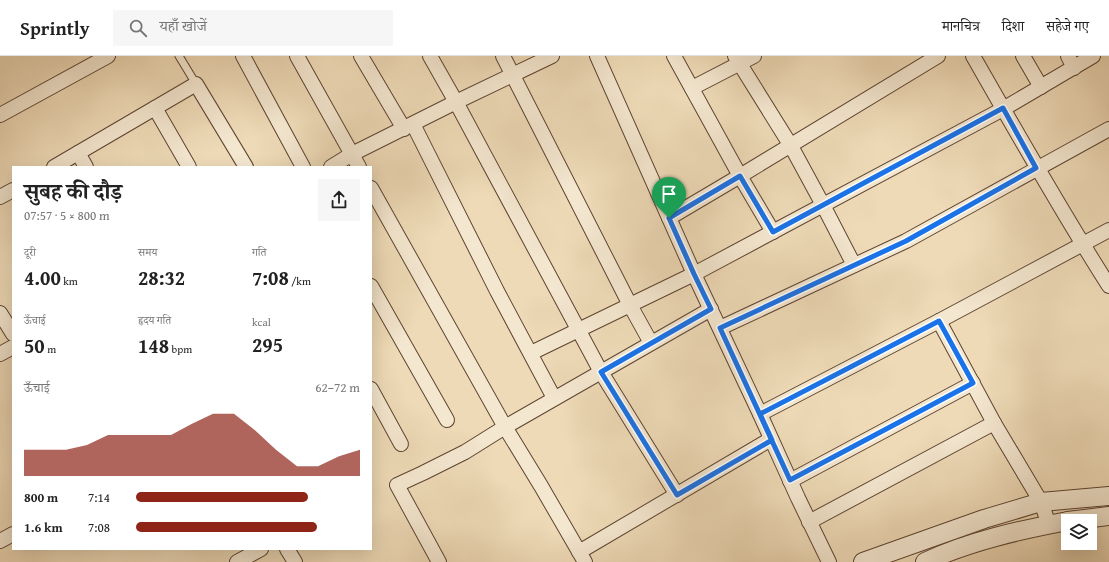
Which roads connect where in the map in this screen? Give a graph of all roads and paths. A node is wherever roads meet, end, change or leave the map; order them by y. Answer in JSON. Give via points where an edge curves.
{"nodes":[{"id":1,"x":108,"y":56,"type":"edge"},
{"id":2,"x":179,"y":56,"type":"edge"},
{"id":3,"x":242,"y":56,"type":"edge"},
{"id":4,"x":297,"y":56,"type":"edge"},
{"id":5,"x":362,"y":56,"type":"edge"},
{"id":6,"x":430,"y":56,"type":"edge"},
{"id":7,"x":503,"y":56,"type":"edge"},
{"id":8,"x":552,"y":56,"type":"edge"},
{"id":9,"x":598,"y":56,"type":"edge"},
{"id":10,"x":674,"y":56,"type":"edge"},
{"id":11,"x":754,"y":56,"type":"edge"},
{"id":12,"x":938,"y":56,"type":"edge"},
{"id":13,"x":972,"y":56,"type":"edge"},
{"id":14,"x":1023,"y":56,"type":"edge"},
{"id":15,"x":1093,"y":56,"type":"edge"},
{"id":16,"x":737,"y":60,"type":"edge"},
{"id":17,"x":1071,"y":62,"type":"edge"},
{"id":18,"x":512,"y":75,"type":"junction"},
{"id":19,"x":196,"y":84,"type":"junction"},
{"id":20,"x":1041,"y":87,"type":"junction"},
{"id":21,"x":692,"y":88,"type":"junction"},
{"id":22,"x":456,"y":102,"type":"junction"},
{"id":23,"x":155,"y":108,"type":"junction"},
{"id":24,"x":1003,"y":108,"type":"junction"},
{"id":25,"x":0,"y":115,"type":"edge"},
{"id":26,"x":408,"y":126,"type":"junction"},
{"id":27,"x":1109,"y":129,"type":"edge"},
{"id":28,"x":790,"y":146,"type":"junction"},
{"id":29,"x":78,"y":153,"type":"junction"},
{"id":30,"x":352,"y":154,"type":"junction"},
{"id":31,"x":56,"y":166,"type":"edge"},
{"id":32,"x":85,"y":166,"type":"edge"},
{"id":33,"x":188,"y":166,"type":"edge"},
{"id":34,"x":245,"y":166,"type":"edge"},
{"id":35,"x":302,"y":166,"type":"edge"},
{"id":36,"x":333,"y":166,"type":"edge"},
{"id":37,"x":358,"y":166,"type":"edge"},
{"id":38,"x":1036,"y":168,"type":"junction"},
{"id":39,"x":740,"y":176,"type":"junction"},
{"id":40,"x":372,"y":190,"type":"edge"},
{"id":41,"x":12,"y":191,"type":"edge"},
{"id":42,"x":0,"y":198,"type":"edge"},
{"id":43,"x":824,"y":205,"type":"junction"},
{"id":44,"x":669,"y":218,"type":"junction"},
{"id":45,"x":1109,"y":230,"type":"edge"},
{"id":46,"x":773,"y":232,"type":"junction"},
{"id":47,"x":1082,"y":244,"type":"junction"},
{"id":48,"x":854,"y":265,"type":"junction"},
{"id":49,"x":694,"y":274,"type":"junction"},
{"id":50,"x":1109,"y":286,"type":"edge"},
{"id":51,"x":372,"y":288,"type":"edge"},
{"id":52,"x":630,"y":306,"type":"junction"},
{"id":53,"x":711,"y":309,"type":"junction"},
{"id":54,"x":0,"y":314,"type":"edge"},
{"id":55,"x":939,"y":321,"type":"junction"},
{"id":56,"x":720,"y":328,"type":"junction"},
{"id":57,"x":579,"y":330,"type":"junction"},
{"id":58,"x":12,"y":332,"type":"edge"},
{"id":59,"x":651,"y":343,"type":"junction"},
{"id":60,"x":12,"y":348,"type":"edge"},
{"id":61,"x":531,"y":353,"type":"junction"},
{"id":62,"x":0,"y":354,"type":"edge"},
{"id":63,"x":601,"y":372,"type":"junction"},
{"id":64,"x":973,"y":383,"type":"junction"},
{"id":65,"x":372,"y":391,"type":"edge"},
{"id":66,"x":554,"y":398,"type":"junction"},
{"id":67,"x":760,"y":414,"type":"junction"},
{"id":68,"x":447,"y":420,"type":"dead end"},
{"id":69,"x":994,"y":423,"type":"junction"},
{"id":70,"x":504,"y":426,"type":"junction"},
{"id":71,"x":772,"y":440,"type":"junction"},
{"id":72,"x":401,"y":444,"type":"dead end"},
{"id":73,"x":790,"y":480,"type":"junction"},
{"id":74,"x":677,"y":495,"type":"junction"},
{"id":75,"x":1109,"y":496,"type":"edge"},
{"id":76,"x":1040,"y":502,"type":"junction"},
{"id":77,"x":1109,"y":516,"type":"edge"},
{"id":78,"x":1097,"y":517,"type":"edge"},
{"id":79,"x":809,"y":522,"type":"junction"},
{"id":80,"x":1061,"y":522,"type":"edge"},
{"id":81,"x":1048,"y":525,"type":"junction"},
{"id":82,"x":259,"y":550,"type":"edge"},
{"id":83,"x":288,"y":550,"type":"edge"},
{"id":84,"x":582,"y":557,"type":"edge"},
{"id":85,"x":237,"y":562,"type":"edge"},
{"id":86,"x":295,"y":562,"type":"edge"},
{"id":87,"x":439,"y":562,"type":"edge"},
{"id":88,"x":829,"y":562,"type":"edge"},
{"id":89,"x":863,"y":562,"type":"edge"},
{"id":90,"x":925,"y":562,"type":"edge"}],
"edges":[{"from":1,"to":25,"type":"street"},
{"from":2,"to":19,"type":"lane"},
{"from":3,"to":35,"type":"street"},
{"from":4,"to":30,"type":"street"},
{"from":5,"to":26,"type":"street"},
{"from":6,"to":22,"type":"street"},
{"from":7,"to":18,"type":"street"},
{"from":8,"to":18,"type":"street"},
{"from":9,"to":44,"type":"street"},
{"from":10,"to":21,"type":"street"},
{"from":11,"to":16,"type":"street"},
{"from":12,"to":28,"type":"street"},
{"from":13,"to":24,"type":"street"},
{"from":14,"to":20,"type":"street"},
{"from":15,"to":17,"type":"street"},
{"from":16,"to":21,"type":"street"},
{"from":16,"to":28,"type":"street"},
{"from":17,"to":20,"type":"street"},
{"from":18,"to":22,"type":"street"},
{"from":18,"to":52,"type":"street"},
{"from":19,"to":23,"type":"street"},
{"from":19,"to":34,"type":"street"},
{"from":20,"to":24,"type":"street"},
{"from":21,"to":39,"type":"street"},
{"from":22,"to":26,"type":"street"},
{"from":22,"to":57,"type":"street"},
{"from":23,"to":29,"type":"street"},
{"from":23,"to":33,"type":"street"},
{"from":24,"to":38,"type":"street"},
{"from":24,"to":43,"type":"street"},
{"from":26,"to":30,"type":"street"},
{"from":26,"to":61,"type":"street"},
{"from":27,"to":38,"type":"street"},
{"from":28,"to":39,"type":"street"},
{"from":28,"to":43,"type":"street"},
{"from":29,"to":31,"type":"street"},
{"from":29,"to":32,"type":"street"},
{"from":30,"to":36,"type":"street"},
{"from":30,"to":37,"type":"street"},
{"from":38,"to":47,"type":"street"},
{"from":38,"to":48,"type":"street","via":[[906,241]]},
{"from":39,"to":44,"type":"street"},
{"from":39,"to":46,"type":"street"},
{"from":40,"to":70,"type":"street"},
{"from":41,"to":42,"type":"street"},
{"from":43,"to":46,"type":"street"},
{"from":43,"to":48,"type":"street"},
{"from":44,"to":49,"type":"street"},
{"from":45,"to":47,"type":"street"},
{"from":46,"to":49,"type":"street"},
{"from":47,"to":50,"type":"street"},
{"from":47,"to":55,"type":"street"},
{"from":48,"to":56,"type":"street"},
{"from":49,"to":52,"type":"street"},
{"from":49,"to":53,"type":"street"},
{"from":51,"to":68,"type":"street"},
{"from":52,"to":57,"type":"street"},
{"from":52,"to":59,"type":"street"},
{"from":53,"to":56,"type":"street"},
{"from":53,"to":59,"type":"street"},
{"from":54,"to":58,"type":"street"},
{"from":55,"to":64,"type":"street"},
{"from":55,"to":67,"type":"street"},
{"from":56,"to":67,"type":"street"},
{"from":57,"to":61,"type":"street"},
{"from":57,"to":63,"type":"street"},
{"from":59,"to":63,"type":"street"},
{"from":60,"to":62,"type":"street"},
{"from":61,"to":66,"type":"street"},
{"from":63,"to":66,"type":"street"},
{"from":63,"to":74,"type":"street"},
{"from":64,"to":69,"type":"street"},
{"from":64,"to":73,"type":"street"},
{"from":65,"to":72,"type":"street"},
{"from":66,"to":70,"type":"street"},
{"from":67,"to":71,"type":"street"},
{"from":69,"to":76,"type":"street"},
{"from":69,"to":79,"type":"street"},
{"from":70,"to":84,"type":"street"},
{"from":70,"to":87,"type":"street","via":[[465,452],[397,485]]},
{"from":71,"to":73,"type":"street"},
{"from":71,"to":74,"type":"street"},
{"from":73,"to":79,"type":"street"},
{"from":74,"to":84,"type":"street"},
{"from":75,"to":76,"type":"street"},
{"from":76,"to":81,"type":"street"},
{"from":76,"to":89,"type":"street"},
{"from":77,"to":78,"type":"street"},
{"from":79,"to":88,"type":"street"},
{"from":80,"to":81,"type":"street"},
{"from":81,"to":90,"type":"street","via":[[984,540]]},
{"from":82,"to":85,"type":"street"},
{"from":83,"to":86,"type":"street"}]}
